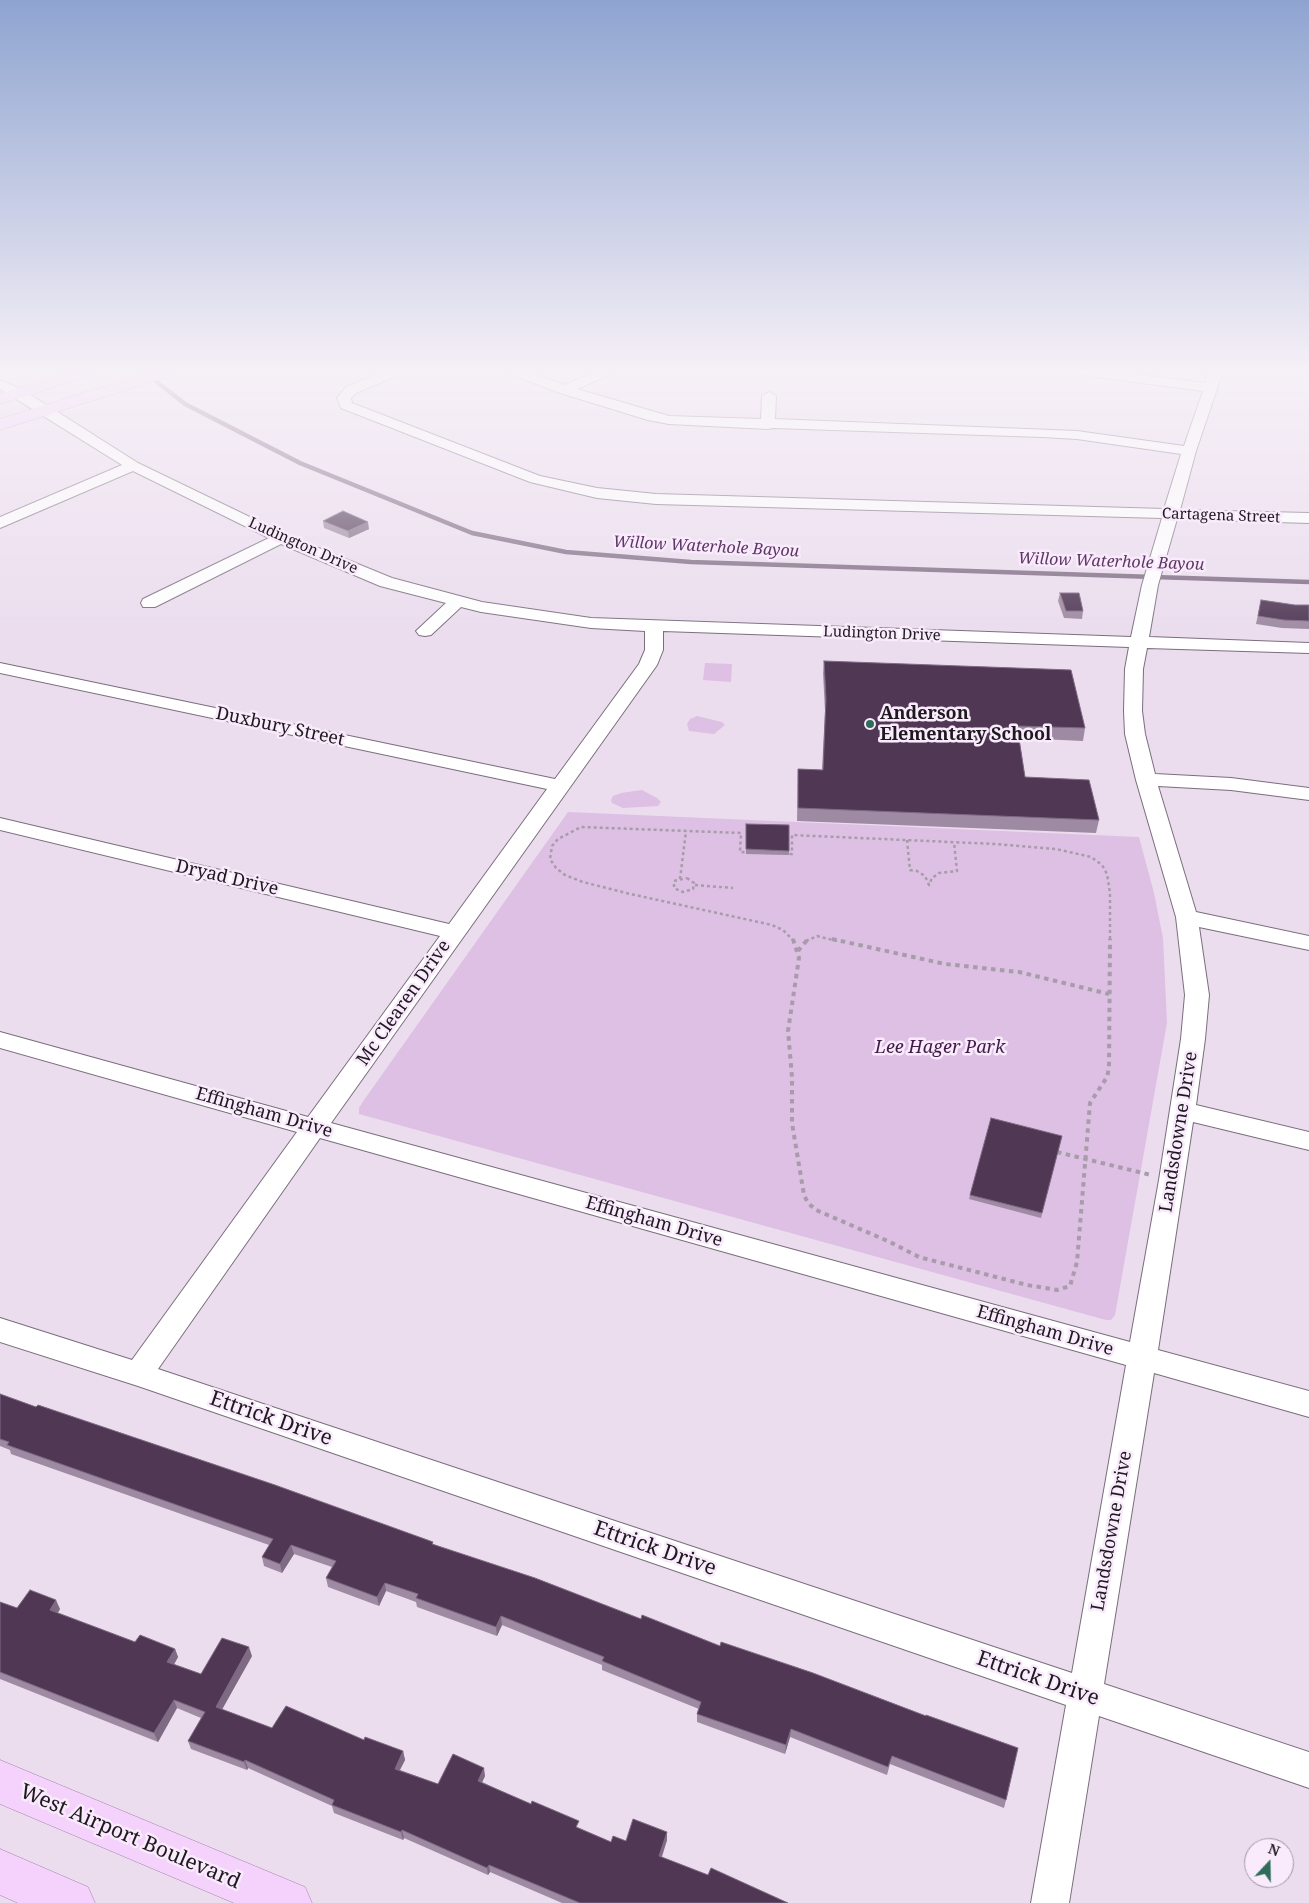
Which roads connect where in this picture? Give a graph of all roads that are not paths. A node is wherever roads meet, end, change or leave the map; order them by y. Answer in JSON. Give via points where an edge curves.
{"nodes":[{"id":1,"x":123,"y":460,"type":"edge"},
{"id":2,"x":489,"y":460,"type":"edge"},
{"id":3,"x":1186,"y":460,"type":"edge"},
{"id":4,"x":133,"y":466,"type":"junction"},
{"id":5,"x":1171,"y":514,"type":"junction"},
{"id":6,"x":1309,"y":518,"type":"edge"},
{"id":7,"x":0,"y":523,"type":"edge"},
{"id":8,"x":281,"y":538,"type":"junction"},
{"id":9,"x":457,"y":602,"type":"junction"},
{"id":10,"x":149,"y":603,"type":"dead end"},
{"id":11,"x":654,"y":626,"type":"junction"},
{"id":12,"x":424,"y":631,"type":"dead end"},
{"id":13,"x":1138,"y":642,"type":"junction"},
{"id":14,"x":1309,"y":648,"type":"edge"},
{"id":15,"x":0,"y":668,"type":"edge"},
{"id":16,"x":1146,"y":780,"type":"junction"},
{"id":17,"x":560,"y":786,"type":"junction"},
{"id":18,"x":1309,"y":794,"type":"edge"},
{"id":19,"x":0,"y":824,"type":"edge"},
{"id":20,"x":1187,"y":918,"type":"junction"},
{"id":21,"x":454,"y":932,"type":"junction"},
{"id":22,"x":1309,"y":943,"type":"edge"},
{"id":23,"x":0,"y":1040,"type":"edge"},
{"id":24,"x":1184,"y":1111,"type":"junction"},
{"id":25,"x":315,"y":1128,"type":"junction"},
{"id":26,"x":1309,"y":1141,"type":"edge"},
{"id":27,"x":0,"y":1330,"type":"edge"},
{"id":28,"x":1142,"y":1358,"type":"junction"},
{"id":29,"x":138,"y":1374,"type":"junction"},
{"id":30,"x":1309,"y":1404,"type":"edge"},
{"id":31,"x":1084,"y":1695,"type":"junction"},
{"id":32,"x":1309,"y":1770,"type":"edge"},
{"id":33,"x":0,"y":1782,"type":"edge"},
{"id":34,"x":0,"y":1872,"type":"edge"},
{"id":35,"x":72,"y":1903,"type":"edge"},
{"id":36,"x":288,"y":1903,"type":"edge"},
{"id":37,"x":1050,"y":1903,"type":"edge"}],
"edges":[{"from":1,"to":4,"type":"street","name":"Ludington Drive"},
{"from":2,"to":5,"type":"street","name":"Cartagena Street","via":[[565,487],[626,497]]},
{"from":3,"to":5,"type":"street","name":"Landsdowne Drive"},
{"from":4,"to":7,"type":"street"},
{"from":4,"to":8,"type":"street","name":"Ludington Drive"},
{"from":5,"to":6,"type":"street","name":"Cartagena Street"},
{"from":5,"to":13,"type":"street","name":"Landsdowne Drive","via":[[1150,584]]},
{"from":8,"to":9,"type":"street","name":"Ludington Drive","via":[[386,582]]},
{"from":8,"to":10,"type":"street"},
{"from":9,"to":11,"type":"street","name":"Ludington Drive","via":[[548,618]]},
{"from":9,"to":12,"type":"street"},
{"from":11,"to":13,"type":"street","name":"Ludington Drive"},
{"from":11,"to":17,"type":"street","name":"Mc Clearen Drive","via":[[654,650],[648,665]]},
{"from":13,"to":14,"type":"street","name":"Ludington Drive"},
{"from":13,"to":16,"type":"street","name":"Landsdowne Drive","via":[[1132,712]]},
{"from":15,"to":17,"type":"street","name":"Duxbury Street"},
{"from":16,"to":18,"type":"street","via":[[1231,784]]},
{"from":16,"to":20,"type":"street","name":"Landsdowne Drive"},
{"from":17,"to":21,"type":"street","name":"Mc Clearen Drive"},
{"from":19,"to":21,"type":"street","name":"Dryad Drive"},
{"from":20,"to":22,"type":"street"},
{"from":20,"to":24,"type":"street","name":"Landsdowne Drive","via":[[1197,996]]},
{"from":21,"to":25,"type":"street","name":"Mc Clearen Drive"},
{"from":23,"to":25,"type":"street","name":"Effingham Drive"},
{"from":24,"to":26,"type":"street"},
{"from":24,"to":28,"type":"street","name":"Landsdowne Drive"},
{"from":25,"to":28,"type":"street","name":"Effingham Drive"},
{"from":25,"to":29,"type":"street","name":"Mc Clearen Drive"},
{"from":27,"to":29,"type":"street","name":"Ettrick Drive"},
{"from":28,"to":30,"type":"street","name":"Effingham Drive"},
{"from":28,"to":31,"type":"street","name":"Landsdowne Drive"},
{"from":29,"to":31,"type":"street","name":"Ettrick Drive"},
{"from":31,"to":32,"type":"street","name":"Ettrick Drive"},
{"from":31,"to":37,"type":"street","name":"Landsdowne Drive"},
{"from":33,"to":36,"type":"main road","name":"West Airport Boulevard"},
{"from":34,"to":35,"type":"main road"}]}
